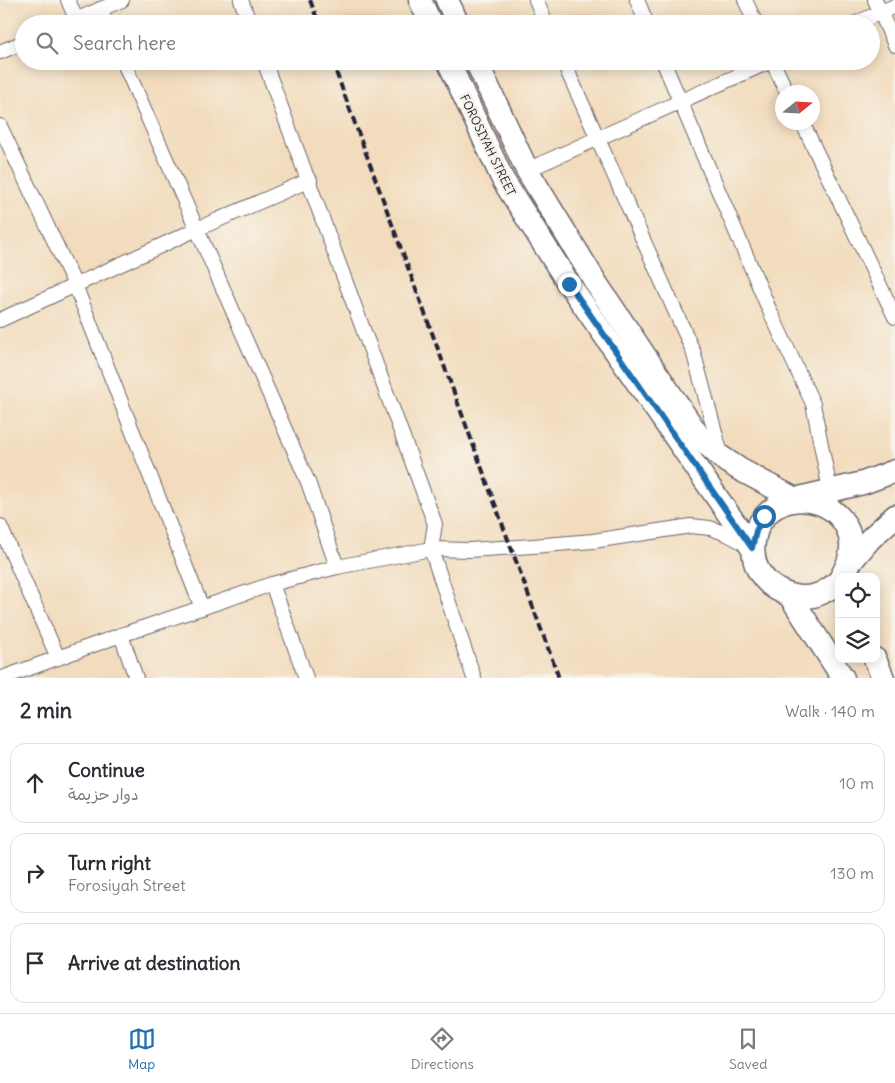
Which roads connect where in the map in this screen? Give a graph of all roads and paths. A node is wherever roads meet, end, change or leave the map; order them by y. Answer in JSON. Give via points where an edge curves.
{"nodes":[{"id":1,"x":68,"y":0,"type":"edge"},
{"id":2,"x":122,"y":0,"type":"edge"},
{"id":3,"x":241,"y":0,"type":"edge"},
{"id":4,"x":420,"y":0,"type":"edge"},
{"id":5,"x":447,"y":0,"type":"edge"},
{"id":6,"x":536,"y":0,"type":"edge"},
{"id":7,"x":637,"y":0,"type":"edge"},
{"id":8,"x":745,"y":0,"type":"edge"},
{"id":9,"x":878,"y":6,"type":"edge"},
{"id":10,"x":895,"y":6,"type":"edge"},
{"id":11,"x":100,"y":9,"type":"junction"},
{"id":12,"x":70,"y":15,"type":"edge"},
{"id":13,"x":87,"y":15,"type":"edge"},
{"id":14,"x":103,"y":15,"type":"edge"},
{"id":15,"x":247,"y":15,"type":"edge"},
{"id":16,"x":427,"y":15,"type":"edge"},
{"id":17,"x":454,"y":15,"type":"edge"},
{"id":18,"x":542,"y":15,"type":"edge"},
{"id":19,"x":643,"y":15,"type":"edge"},
{"id":20,"x":752,"y":15,"type":"edge"},
{"id":21,"x":866,"y":15,"type":"edge"},
{"id":22,"x":895,"y":45,"type":"edge"},
{"id":23,"x":15,"y":46,"type":"edge"},
{"id":24,"x":0,"y":52,"type":"edge"},
{"id":25,"x":127,"y":70,"type":"edge"},
{"id":26,"x":267,"y":70,"type":"edge"},
{"id":27,"x":452,"y":70,"type":"edge"},
{"id":28,"x":480,"y":70,"type":"edge"},
{"id":29,"x":567,"y":70,"type":"edge"},
{"id":30,"x":667,"y":70,"type":"edge"},
{"id":31,"x":751,"y":70,"type":"edge"},
{"id":32,"x":776,"y":70,"type":"edge"},
{"id":33,"x":783,"y":85,"type":"edge"},
{"id":34,"x":681,"y":101,"type":"junction"},
{"id":35,"x":0,"y":126,"type":"edge"},
{"id":36,"x":806,"y":130,"type":"edge"},
{"id":37,"x":597,"y":137,"type":"junction"},
{"id":38,"x":527,"y":170,"type":"junction"},
{"id":39,"x":310,"y":180,"type":"junction"},
{"id":40,"x":197,"y":228,"type":"junction"},
{"id":41,"x":75,"y":285,"type":"junction"},
{"id":42,"x":895,"y":317,"type":"edge"},
{"id":43,"x":0,"y":320,"type":"edge"},
{"id":44,"x":721,"y":457,"type":"junction"},
{"id":45,"x":895,"y":470,"type":"edge"},
{"id":46,"x":830,"y":490,"type":"junction"},
{"id":47,"x":795,"y":499,"type":"junction"},
{"id":48,"x":895,"y":516,"type":"edge"},
{"id":49,"x":0,"y":526,"type":"edge"},
{"id":50,"x":752,"y":548,"type":"junction"},
{"id":51,"x":431,"y":549,"type":"junction"},
{"id":52,"x":337,"y":567,"type":"junction"},
{"id":53,"x":845,"y":573,"type":"edge"},
{"id":54,"x":846,"y":573,"type":"edge"},
{"id":55,"x":835,"y":583,"type":"edge"},
{"id":56,"x":272,"y":584,"type":"junction"},
{"id":57,"x":790,"y":596,"type":"junction"},
{"id":58,"x":202,"y":608,"type":"junction"},
{"id":59,"x":121,"y":635,"type":"junction"},
{"id":60,"x":58,"y":658,"type":"junction"},
{"id":61,"x":877,"y":663,"type":"edge"},
{"id":62,"x":2,"y":678,"type":"edge"},
{"id":63,"x":136,"y":678,"type":"edge"},
{"id":64,"x":306,"y":678,"type":"edge"},
{"id":65,"x":474,"y":678,"type":"edge"},
{"id":66,"x":843,"y":678,"type":"edge"},
{"id":67,"x":883,"y":678,"type":"edge"}],
"edges":[{"from":1,"to":12,"type":"street"},
{"from":2,"to":11,"type":"street"},
{"from":3,"to":15,"type":"street"},
{"from":4,"to":16,"type":"main road"},
{"from":5,"to":17,"type":"main road"},
{"from":6,"to":18,"type":"street"},
{"from":7,"to":19,"type":"street"},
{"from":8,"to":20,"type":"street"},
{"from":9,"to":10,"type":"street"},
{"from":9,"to":21,"type":"street"},
{"from":9,"to":22,"type":"street"},
{"from":11,"to":13,"type":"street"},
{"from":11,"to":14,"type":"street"},
{"from":23,"to":24,"type":"street"},
{"from":25,"to":40,"type":"street"},
{"from":26,"to":39,"type":"street"},
{"from":27,"to":50,"type":"main road","name":"FOROSIYAH STREET","via":[[508,188],[569,284]]},
{"from":28,"to":38,"type":"main road","name":"FOROSIYAH STREET"},
{"from":29,"to":37,"type":"street"},
{"from":30,"to":34,"type":"street"},
{"from":31,"to":34,"type":"street"},
{"from":32,"to":33,"type":"street"},
{"from":34,"to":37,"type":"street"},
{"from":34,"to":46,"type":"street","via":[[813,404]]},
{"from":35,"to":41,"type":"street"},
{"from":36,"to":42,"type":"street"},
{"from":37,"to":38,"type":"street"},
{"from":37,"to":44,"type":"street","via":[[693,351]]},
{"from":38,"to":44,"type":"main road","name":"FOROSIYAH STREET","via":[[598,286],[700,438]]},
{"from":39,"to":40,"type":"street"},
{"from":39,"to":51,"type":"street","via":[[435,524]]},
{"from":40,"to":41,"type":"street"},
{"from":40,"to":52,"type":"street","via":[[308,482]]},
{"from":41,"to":43,"type":"street"},
{"from":41,"to":58,"type":"street"},
{"from":44,"to":47,"type":"main road","name":"FOROSIYAH STREET"},
{"from":45,"to":46,"type":"main road","via":[[863,483]]},
{"from":46,"to":47,"type":"main road"},
{"from":47,"to":50,"type":"main road","via":[[778,504],[764,516]]},
{"from":47,"to":53,"type":"main road","via":[[815,500],[833,510],[845,525],[851,544]]},
{"from":48,"to":54,"type":"main road","via":[[870,539]]},
{"from":49,"to":60,"type":"street"},
{"from":50,"to":51,"type":"street","via":[[727,534],[691,526],[567,543],[469,550]]},
{"from":50,"to":57,"type":"main road","via":[[758,570],[766,582]]},
{"from":51,"to":52,"type":"street"},
{"from":51,"to":65,"type":"street"},
{"from":52,"to":56,"type":"street"},
{"from":55,"to":57,"type":"main road","via":[[826,591],[808,597]]},
{"from":56,"to":58,"type":"street"},
{"from":56,"to":64,"type":"street"},
{"from":57,"to":66,"type":"main road"},
{"from":58,"to":59,"type":"street"},
{"from":59,"to":60,"type":"street"},
{"from":59,"to":63,"type":"street"},
{"from":60,"to":62,"type":"street"},
{"from":61,"to":67,"type":"main road"}]}
